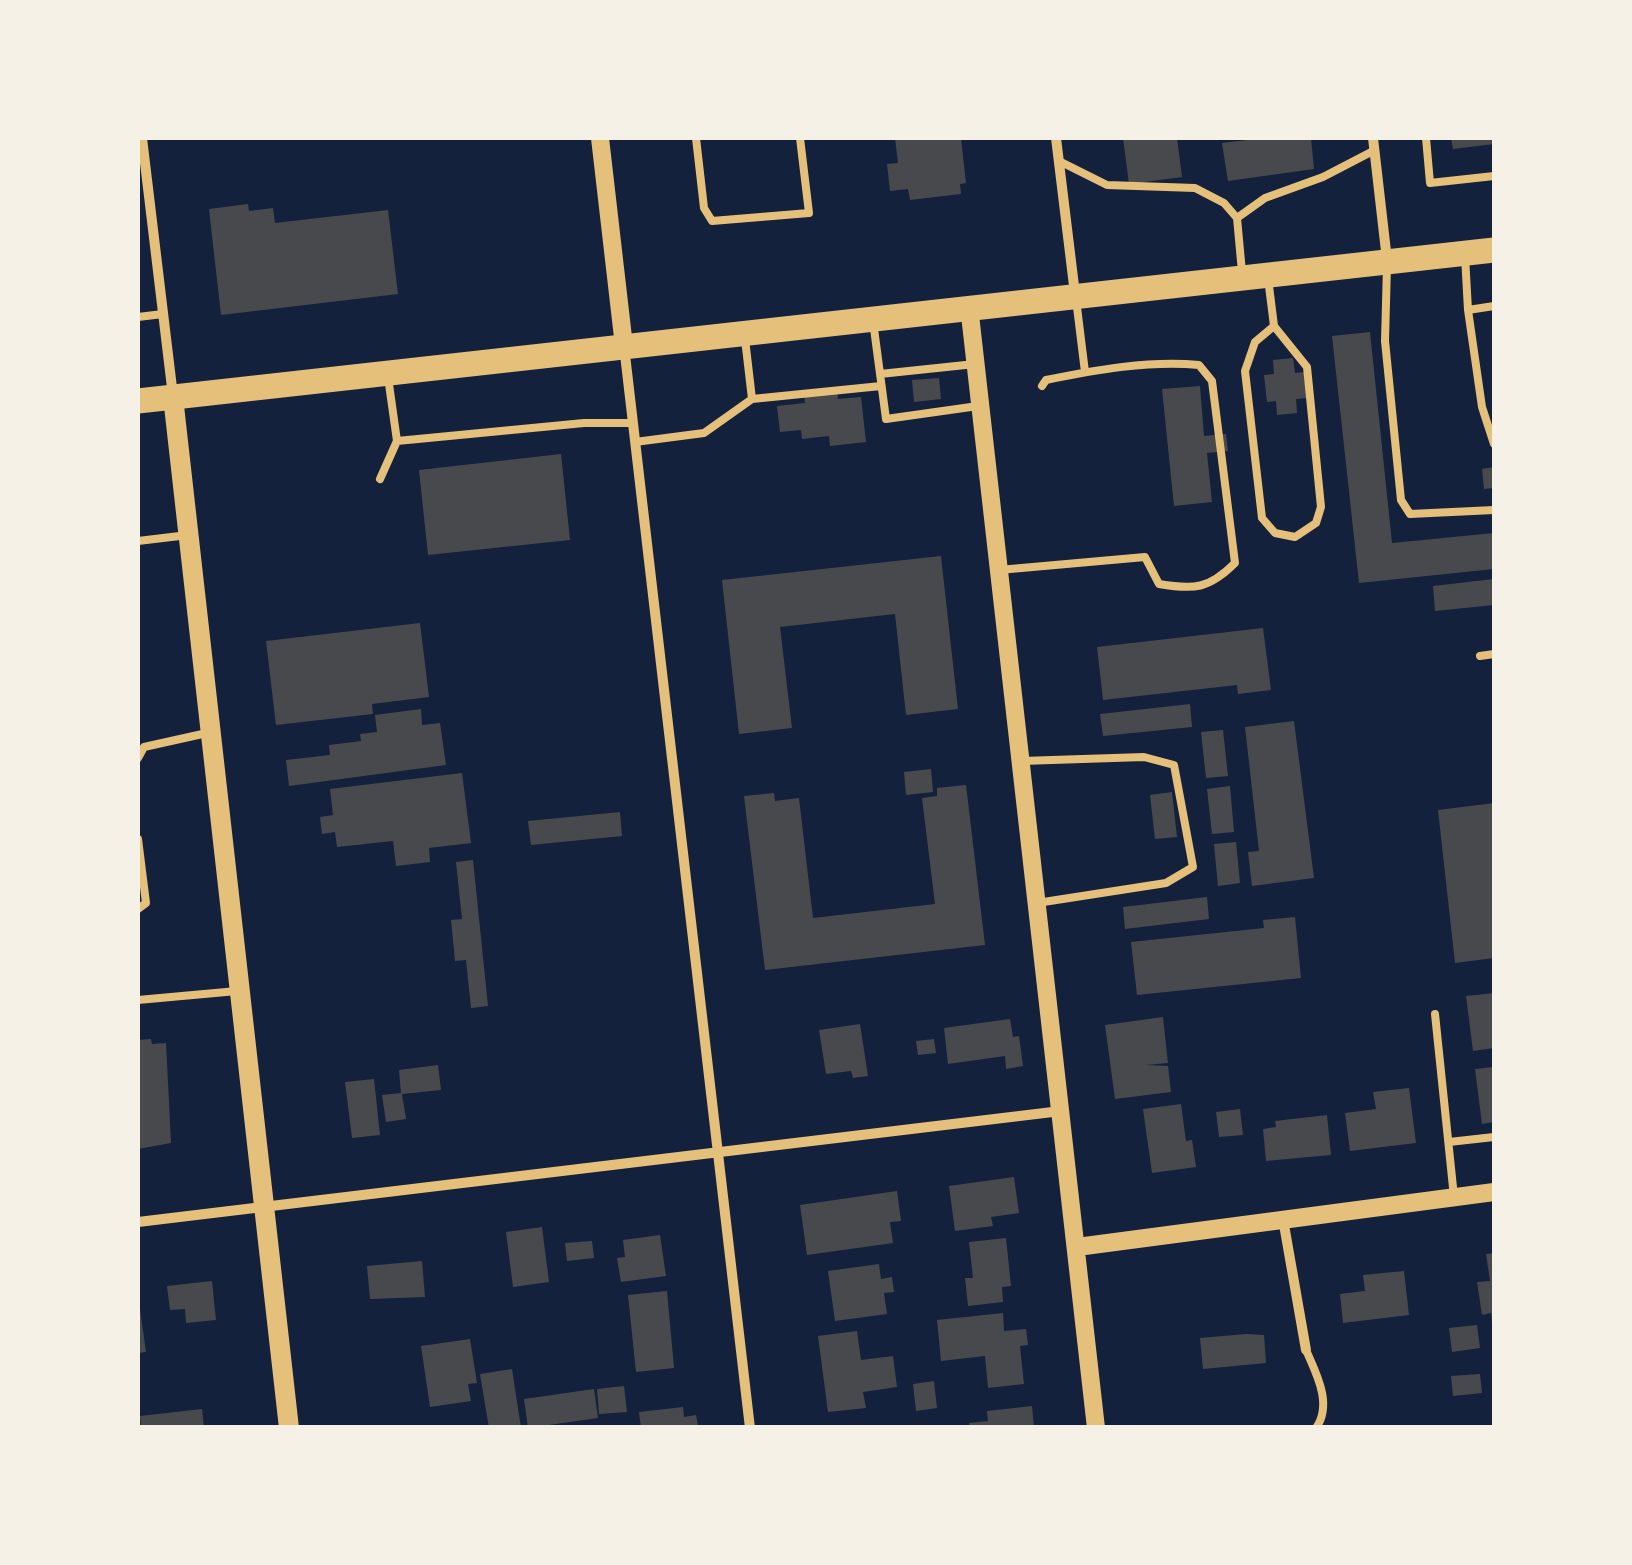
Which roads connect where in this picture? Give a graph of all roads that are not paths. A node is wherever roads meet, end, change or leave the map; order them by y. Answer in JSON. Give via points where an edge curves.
{"nodes":[{"id":1,"x":142,"y":138,"type":"edge"},
{"id":2,"x":600,"y":138,"type":"edge"},
{"id":3,"x":696,"y":138,"type":"edge"},
{"id":4,"x":800,"y":138,"type":"edge"},
{"id":5,"x":1056,"y":138,"type":"edge"},
{"id":6,"x":1426,"y":138,"type":"edge"},
{"id":7,"x":1374,"y":144,"type":"edge"},
{"id":8,"x":1059,"y":161,"type":"junction"},
{"id":9,"x":142,"y":169,"type":"edge"},
{"id":10,"x":1494,"y":176,"type":"edge"},
{"id":11,"x":1237,"y":218,"type":"junction"},
{"id":12,"x":1494,"y":250,"type":"edge"},
{"id":13,"x":1465,"y":253,"type":"junction"},
{"id":14,"x":1387,"y":261,"type":"junction"},
{"id":15,"x":1254,"y":275,"type":"junction"},
{"id":16,"x":1076,"y":295,"type":"junction"},
{"id":17,"x":968,"y":306,"type":"junction"},
{"id":18,"x":1494,"y":306,"type":"edge"},
{"id":19,"x":1468,"y":310,"type":"junction"},
{"id":20,"x":164,"y":314,"type":"junction"},
{"id":21,"x":138,"y":317,"type":"edge"},
{"id":22,"x":873,"y":317,"type":"junction"},
{"id":23,"x":1274,"y":326,"type":"junction"},
{"id":24,"x":745,"y":332,"type":"junction"},
{"id":25,"x":624,"y":346,"type":"junction"},
{"id":26,"x":975,"y":364,"type":"junction"},
{"id":27,"x":1084,"y":372,"type":"junction"},
{"id":28,"x":387,"y":373,"type":"junction"},
{"id":29,"x":880,"y":374,"type":"junction"},
{"id":30,"x":881,"y":386,"type":"junction"},
{"id":31,"x":1042,"y":386,"type":"dead end"},
{"id":32,"x":173,"y":398,"type":"junction"},
{"id":33,"x":752,"y":399,"type":"junction"},
{"id":34,"x":138,"y":402,"type":"edge"},
{"id":35,"x":980,"y":406,"type":"junction"},
{"id":36,"x":632,"y":423,"type":"junction"},
{"id":37,"x":397,"y":441,"type":"junction"},
{"id":38,"x":635,"y":442,"type":"junction"},
{"id":39,"x":1494,"y":444,"type":"edge"},
{"id":40,"x":380,"y":479,"type":"dead end"},
{"id":41,"x":1494,"y":510,"type":"edge"},
{"id":42,"x":189,"y":535,"type":"junction"},
{"id":43,"x":138,"y":541,"type":"edge"},
{"id":44,"x":999,"y":570,"type":"junction"},
{"id":45,"x":1494,"y":654,"type":"edge"},
{"id":46,"x":1480,"y":656,"type":"dead end"},
{"id":47,"x":212,"y":732,"type":"junction"},
{"id":48,"x":138,"y":736,"type":"edge"},
{"id":49,"x":144,"y":747,"type":"junction"},
{"id":50,"x":138,"y":758,"type":"edge"},
{"id":51,"x":1021,"y":761,"type":"junction"},
{"id":52,"x":138,"y":839,"type":"edge"},
{"id":53,"x":1037,"y":903,"type":"junction"},
{"id":54,"x":138,"y":909,"type":"edge"},
{"id":55,"x":241,"y":991,"type":"junction"},
{"id":56,"x":138,"y":1000,"type":"edge"},
{"id":57,"x":1435,"y":1014,"type":"dead end"},
{"id":58,"x":1061,"y":1111,"type":"junction"},
{"id":59,"x":1494,"y":1138,"type":"edge"},
{"id":60,"x":1448,"y":1142,"type":"junction"},
{"id":61,"x":719,"y":1155,"type":"junction"},
{"id":62,"x":1494,"y":1192,"type":"edge"},
{"id":63,"x":1454,"y":1197,"type":"junction"},
{"id":64,"x":263,"y":1207,"type":"junction"},
{"id":65,"x":1284,"y":1219,"type":"junction"},
{"id":66,"x":138,"y":1222,"type":"edge"},
{"id":67,"x":1077,"y":1247,"type":"junction"},
{"id":68,"x":1306,"y":1350,"type":"joint"},
{"id":69,"x":289,"y":1428,"type":"edge"},
{"id":70,"x":750,"y":1428,"type":"edge"},
{"id":71,"x":1096,"y":1428,"type":"edge"},
{"id":72,"x":1316,"y":1428,"type":"edge"}],
"edges":[{"from":1,"to":9,"type":"street"},
{"from":2,"to":25,"type":"street"},
{"from":3,"to":4,"type":"lane","via":[[704,208],[712,220],[728,222],[809,212]]},
{"from":5,"to":8,"type":"street"},
{"from":6,"to":10,"type":"lane","via":[[1430,183]]},
{"from":7,"to":11,"type":"lane"},
{"from":7,"to":14,"type":"street"},
{"from":8,"to":11,"type":"lane","via":[[1108,185],[1195,188]]},
{"from":8,"to":16,"type":"street"},
{"from":9,"to":20,"type":"street"},
{"from":11,"to":15,"type":"lane"},
{"from":12,"to":13,"type":"main road"},
{"from":13,"to":14,"type":"main road"},
{"from":13,"to":19,"type":"lane"},
{"from":14,"to":15,"type":"main road"},
{"from":14,"to":41,"type":"lane","via":[[1386,341],[1402,500],[1410,514]]},
{"from":15,"to":16,"type":"main road"},
{"from":15,"to":23,"type":"lane"},
{"from":16,"to":17,"type":"main road"},
{"from":16,"to":27,"type":"lane"},
{"from":17,"to":22,"type":"main road"},
{"from":17,"to":26,"type":"street"},
{"from":18,"to":19,"type":"lane"},
{"from":19,"to":39,"type":"lane"},
{"from":20,"to":21,"type":"lane"},
{"from":20,"to":32,"type":"street"},
{"from":22,"to":24,"type":"main road"},
{"from":22,"to":29,"type":"lane"},
{"from":23,"to":23,"type":"lane","via":[[1254,342],[1244,371],[1262,518],[1275,534],[1295,537],[1316,523],[1320,507],[1307,367]]},
{"from":24,"to":25,"type":"main road"},
{"from":24,"to":33,"type":"lane"},
{"from":25,"to":28,"type":"main road"},
{"from":25,"to":36,"type":"street"},
{"from":26,"to":29,"type":"lane"},
{"from":26,"to":35,"type":"street"},
{"from":27,"to":31,"type":"lane"},
{"from":27,"to":44,"type":"lane","via":[[1174,362],[1200,365],[1212,380],[1234,563],[1197,591],[1159,584],[1146,558]]},
{"from":28,"to":32,"type":"main road"},
{"from":28,"to":37,"type":"lane"},
{"from":29,"to":30,"type":"lane"},
{"from":30,"to":33,"type":"lane"},
{"from":30,"to":35,"type":"lane","via":[[886,419]]},
{"from":32,"to":34,"type":"main road"},
{"from":32,"to":42,"type":"main road"},
{"from":33,"to":38,"type":"lane","via":[[704,433]]},
{"from":35,"to":44,"type":"street"},
{"from":36,"to":37,"type":"lane"},
{"from":36,"to":38,"type":"street"},
{"from":37,"to":40,"type":"lane"},
{"from":38,"to":61,"type":"street"},
{"from":42,"to":43,"type":"lane"},
{"from":42,"to":47,"type":"main road"},
{"from":44,"to":51,"type":"street"},
{"from":45,"to":46,"type":"lane"},
{"from":47,"to":49,"type":"lane"},
{"from":47,"to":55,"type":"main road"},
{"from":48,"to":49,"type":"lane"},
{"from":49,"to":50,"type":"lane"},
{"from":51,"to":53,"type":"street"},
{"from":51,"to":53,"type":"lane","via":[[1144,757],[1174,765],[1192,866],[1166,883]]},
{"from":52,"to":54,"type":"lane","via":[[146,903]]},
{"from":53,"to":58,"type":"street"},
{"from":55,"to":56,"type":"lane"},
{"from":55,"to":64,"type":"main road"},
{"from":57,"to":60,"type":"lane"},
{"from":58,"to":61,"type":"street"},
{"from":58,"to":67,"type":"street"},
{"from":59,"to":60,"type":"lane"},
{"from":60,"to":63,"type":"lane"},
{"from":61,"to":64,"type":"street"},
{"from":61,"to":70,"type":"street"},
{"from":62,"to":63,"type":"street"},
{"from":63,"to":65,"type":"street"},
{"from":64,"to":66,"type":"street"},
{"from":64,"to":69,"type":"main road"},
{"from":65,"to":67,"type":"street"},
{"from":65,"to":68,"type":"street"},
{"from":67,"to":71,"type":"street"},
{"from":68,"to":72,"type":"lane","via":[[1324,1407]]}]}
